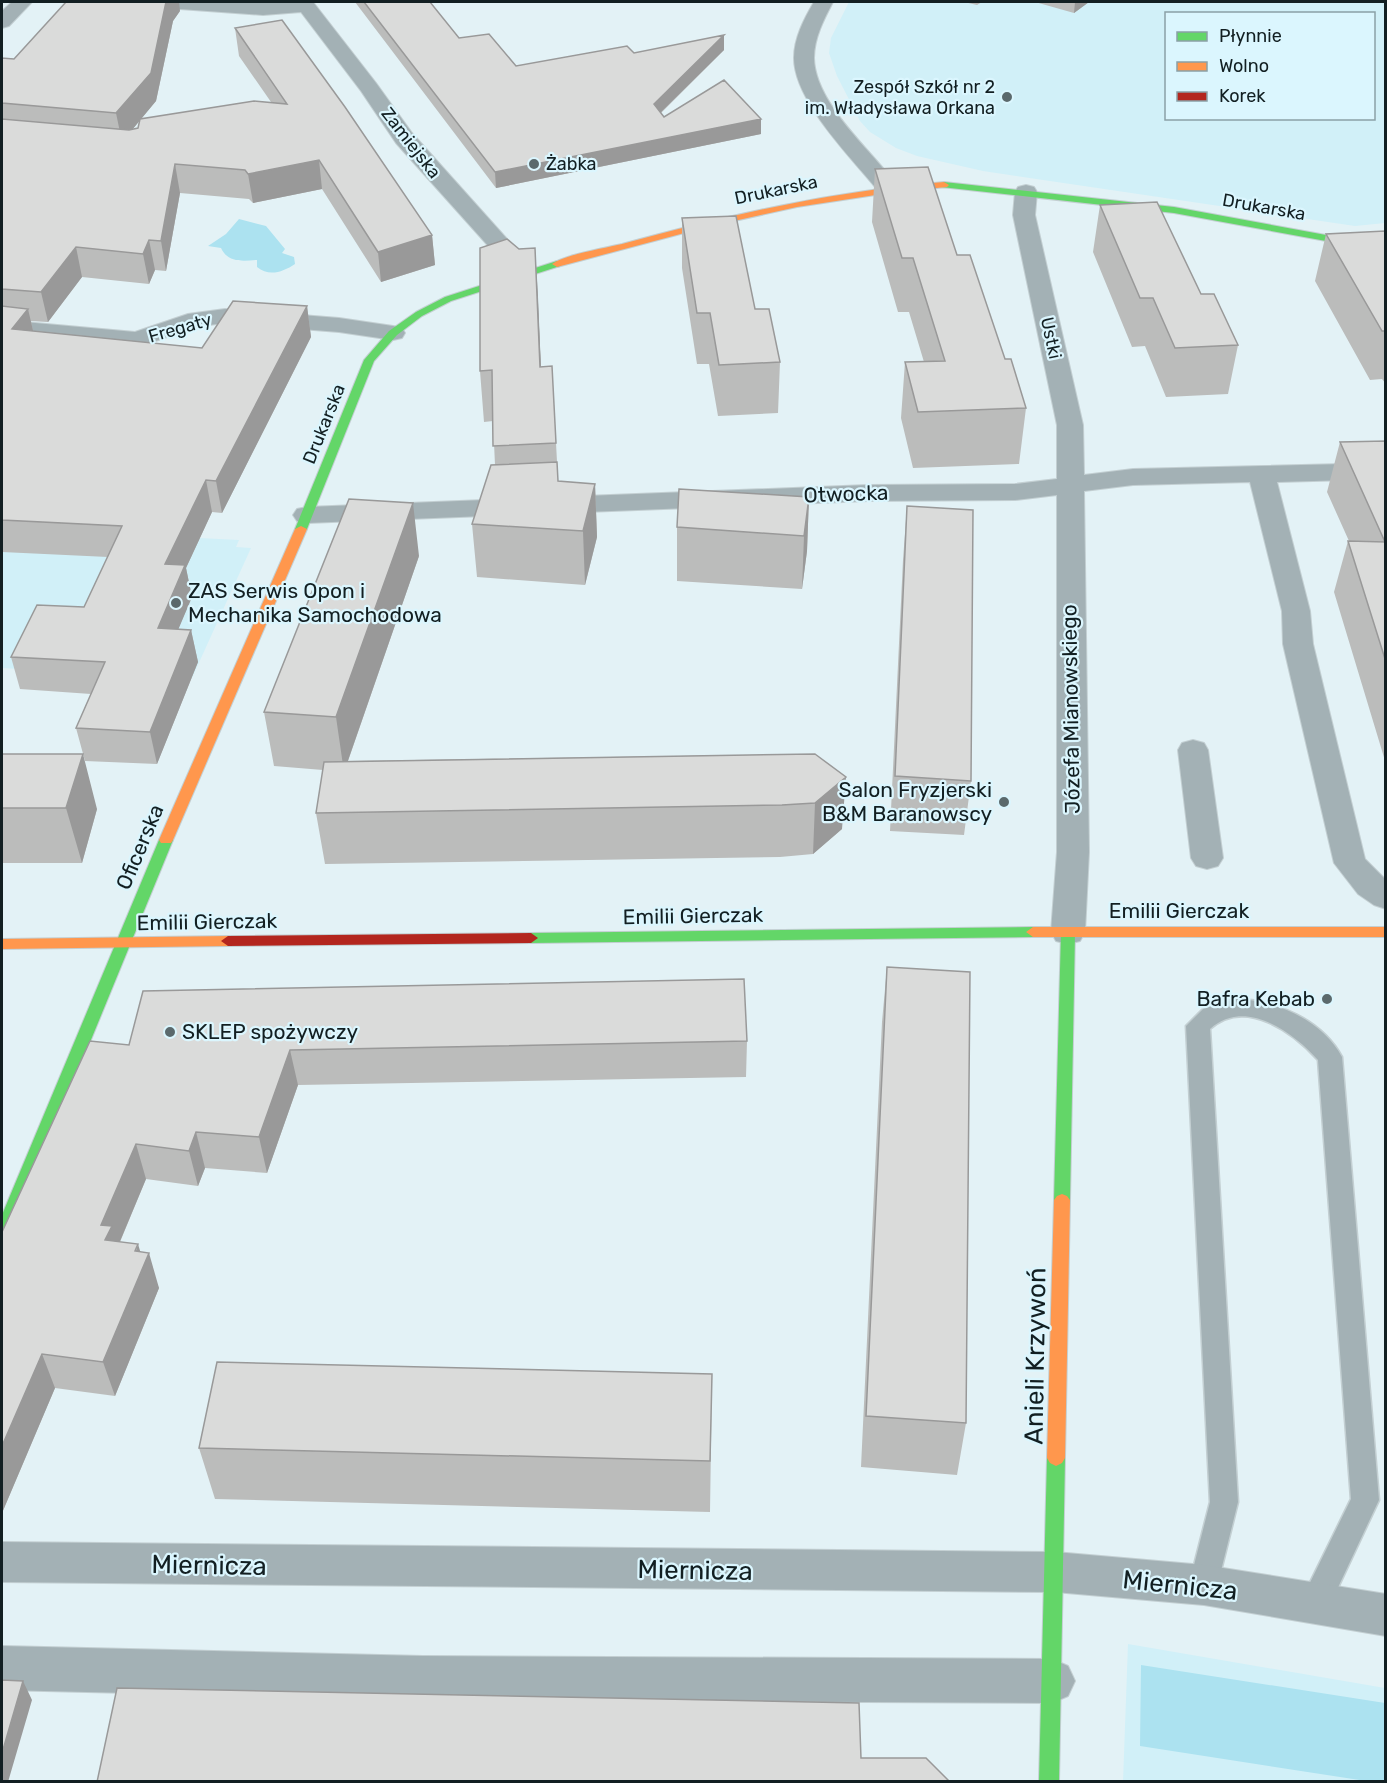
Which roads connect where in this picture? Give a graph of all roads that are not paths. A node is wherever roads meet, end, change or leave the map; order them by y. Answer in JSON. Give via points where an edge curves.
{"nodes":[{"id":1,"x":22,"y":2,"type":"edge"},
{"id":2,"x":166,"y":2,"type":"edge"},
{"id":3,"x":823,"y":2,"type":"edge"},
{"id":4,"x":304,"y":4,"type":"edge"},
{"id":5,"x":2,"y":22,"type":"edge"},
{"id":6,"x":888,"y":188,"type":"junction"},
{"id":7,"x":1026,"y":192,"type":"junction"},
{"id":8,"x":1386,"y":249,"type":"edge"},
{"id":9,"x":525,"y":273,"type":"junction"},
{"id":10,"x":2,"y":327,"type":"edge"},
{"id":11,"x":393,"y":333,"type":"junction"},
{"id":12,"x":1386,"y":471,"type":"edge"},
{"id":13,"x":1263,"y":475,"type":"junction"},
{"id":14,"x":1071,"y":485,"type":"junction"},
{"id":15,"x":307,"y":515,"type":"junction"},
{"id":16,"x":1193,"y":750,"type":"dead end"},
{"id":17,"x":1207,"y":858,"type":"dead end"},
{"id":18,"x":1386,"y":897,"type":"edge"},
{"id":19,"x":1068,"y":932,"type":"junction"},
{"id":20,"x":1386,"y":932,"type":"edge"},
{"id":21,"x":2,"y":944,"type":"edge"},
{"id":22,"x":121,"y":944,"type":"junction"},
{"id":23,"x":2,"y":1230,"type":"edge"},
{"id":24,"x":2,"y":1562,"type":"edge"},
{"id":25,"x":1055,"y":1572,"type":"junction"},
{"id":26,"x":1204,"y":1585,"type":"junction"},
{"id":27,"x":1315,"y":1603,"type":"junction"},
{"id":28,"x":1386,"y":1615,"type":"edge"},
{"id":29,"x":2,"y":1668,"type":"edge"},
{"id":30,"x":1052,"y":1681,"type":"junction"},
{"id":31,"x":1049,"y":1782,"type":"edge"}],
"edges":[{"from":1,"to":5,"type":"street"},
{"from":2,"to":4,"type":"street","name":"Zamiejska","via":[[263,9]]},
{"from":3,"to":6,"type":"street","via":[[805,43],[805,68],[822,104]]},
{"from":4,"to":9,"type":"street","name":"Zamiejska","via":[[422,159]]},
{"from":6,"to":7,"type":"street","name":"Drukarska","via":[[948,185]]},
{"from":6,"to":9,"type":"street","name":"Drukarska","via":[[743,215]]},
{"from":7,"to":8,"type":"street","name":"Drukarska","via":[[1174,210]]},
{"from":7,"to":14,"type":"street","name":"Ustki","via":[[1024,215],[1070,425]]},
{"from":9,"to":11,"type":"street","name":"Drukarska","via":[[448,299]]},
{"from":10,"to":11,"type":"street","name":"Fregaty","via":[[137,340],[197,319],[225,316]]},
{"from":11,"to":15,"type":"street","name":"Drukarska","via":[[369,360]]},
{"from":12,"to":13,"type":"street","name":"Otwocka"},
{"from":13,"to":14,"type":"street","name":"Otwocka","via":[[1133,477]]},
{"from":13,"to":18,"type":"street","via":[[1350,863]]},
{"from":14,"to":15,"type":"street","name":"Otwocka","via":[[1015,492],[868,493]]},
{"from":14,"to":19,"type":"street","name":"Józefa Mianowskiego","via":[[1073,852]]},
{"from":15,"to":22,"type":"street","name":"Oficerska"},
{"from":16,"to":17,"type":"street"},
{"from":19,"to":20,"type":"street","name":"Emilii Gierczak"},
{"from":19,"to":22,"type":"street","name":"Emilii Gierczak"},
{"from":19,"to":25,"type":"street","name":"Anieli Krzywoń"},
{"from":21,"to":22,"type":"street","name":"Emilii Gierczak"},
{"from":22,"to":23,"type":"street","name":"Oficerska"},
{"from":24,"to":25,"type":"street","name":"Miernicza"},
{"from":25,"to":26,"type":"street","name":"Miernicza"},
{"from":25,"to":30,"type":"street","name":"Anieli Krzywoń"},
{"from":26,"to":27,"type":"street","name":"Miernicza"},
{"from":26,"to":27,"type":"lane","via":[[1224,1502],[1198,1026],[1218,1010],[1253,1007],[1296,1025],[1330,1057],[1365,1500]]},
{"from":27,"to":28,"type":"street","name":"Miernicza"},
{"from":29,"to":30,"type":"street","via":[[423,1678]]},
{"from":30,"to":31,"type":"street","name":"Anieli Krzywoń"}]}
